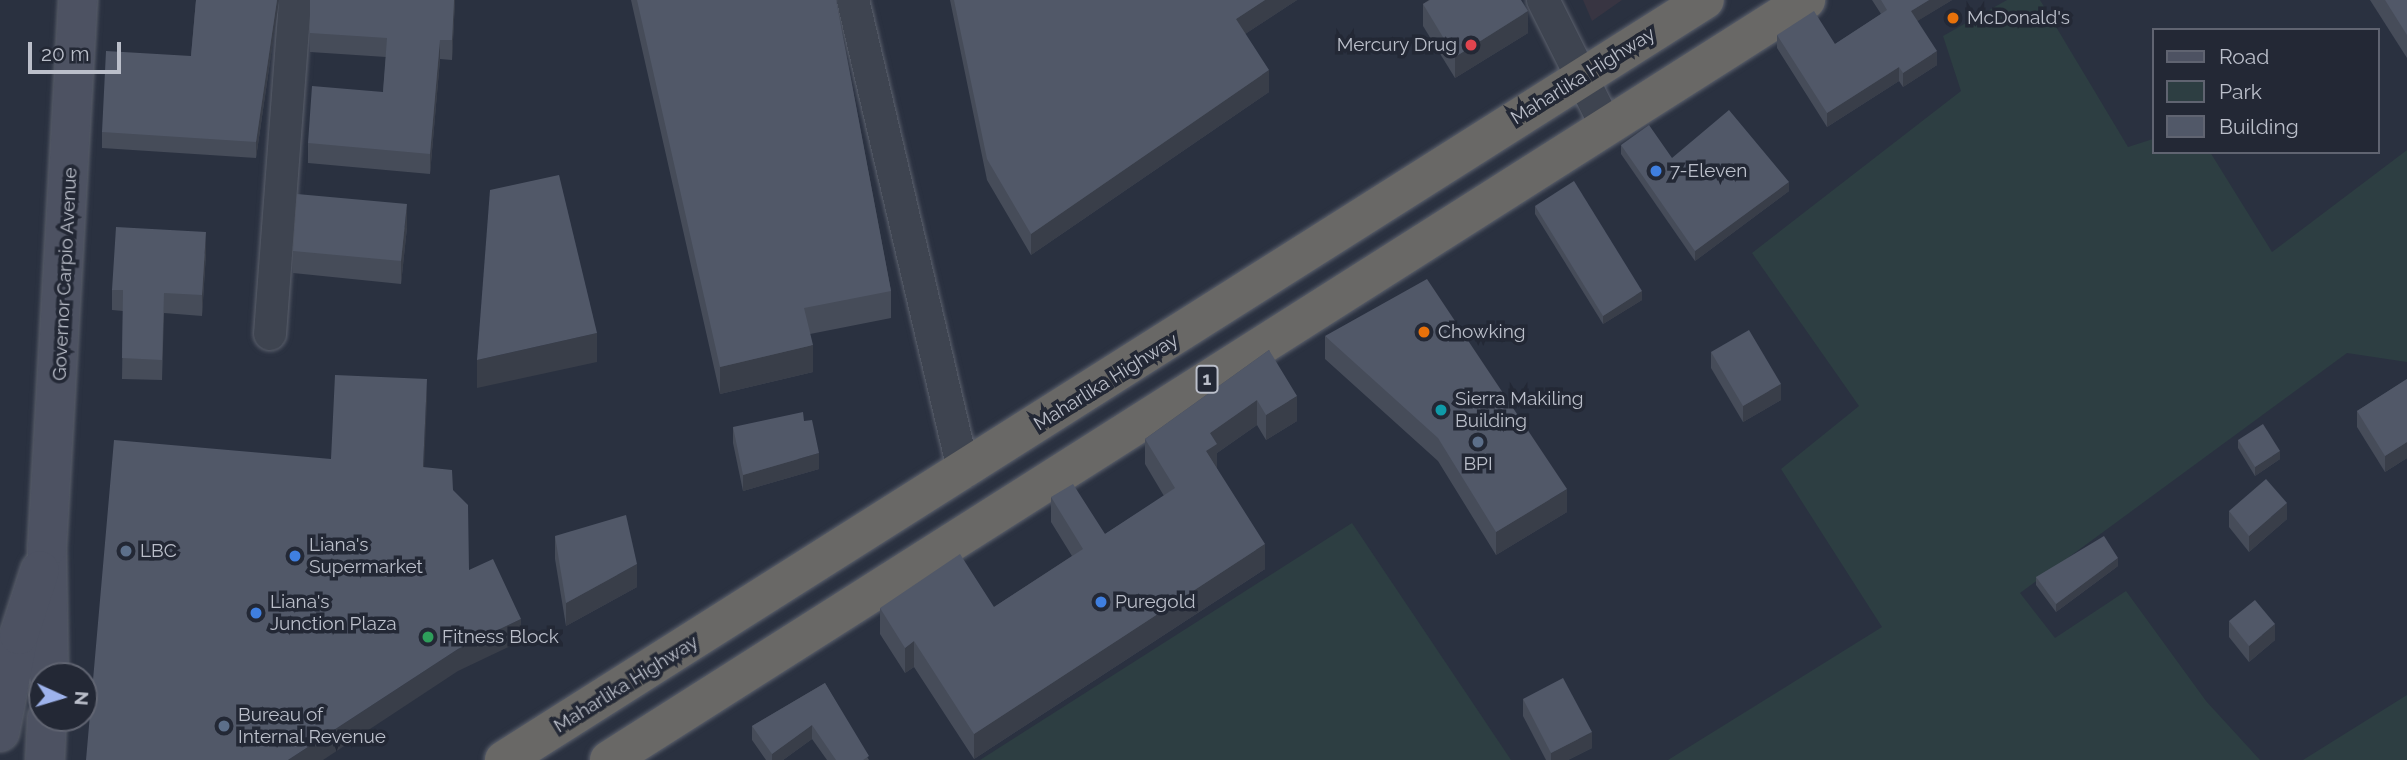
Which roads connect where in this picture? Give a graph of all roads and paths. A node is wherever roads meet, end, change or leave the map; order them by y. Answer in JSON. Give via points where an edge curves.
{"nodes":[{"id":1,"x":78,"y":0,"type":"edge"},
{"id":2,"x":295,"y":0,"type":"edge"},
{"id":3,"x":853,"y":0,"type":"edge"},
{"id":4,"x":1543,"y":0,"type":"edge"},
{"id":5,"x":1705,"y":0,"type":"edge"},
{"id":6,"x":1806,"y":0,"type":"edge"},
{"id":7,"x":1578,"y":79,"type":"junction"},
{"id":8,"x":1606,"y":126,"type":"junction"},
{"id":9,"x":270,"y":334,"type":"dead end"},
{"id":10,"x":964,"y":472,"type":"junction"},
{"id":11,"x":47,"y":548,"type":"junction"},
{"id":12,"x":49,"y":662,"type":"edge"},
{"id":13,"x":0,"y":732,"type":"edge"},
{"id":14,"x":46,"y":732,"type":"edge"},
{"id":15,"x":45,"y":760,"type":"edge"},
{"id":16,"x":503,"y":760,"type":"edge"},
{"id":17,"x":609,"y":760,"type":"edge"}],
"edges":[{"from":1,"to":11,"type":"main road","name":"Governor Carpio Avenue"},
{"from":2,"to":9,"type":"street"},
{"from":3,"to":10,"type":"street"},
{"from":4,"to":7,"type":"street"},
{"from":5,"to":7,"type":"highway","name":"Maharlika Highway"},
{"from":6,"to":8,"type":"highway","number":"1"},
{"from":7,"to":8,"type":"street"},
{"from":7,"to":10,"type":"highway","name":"Maharlika Highway"},
{"from":8,"to":17,"type":"highway","number":"1"},
{"from":10,"to":16,"type":"highway","name":"Maharlika Highway"},
{"from":11,"to":12,"type":"main road","name":"Governor Carpio Avenue"},
{"from":11,"to":13,"type":"main road","name":"Governor Carpio Avenue","via":[[19,635]]},
{"from":14,"to":15,"type":"main road"}]}
